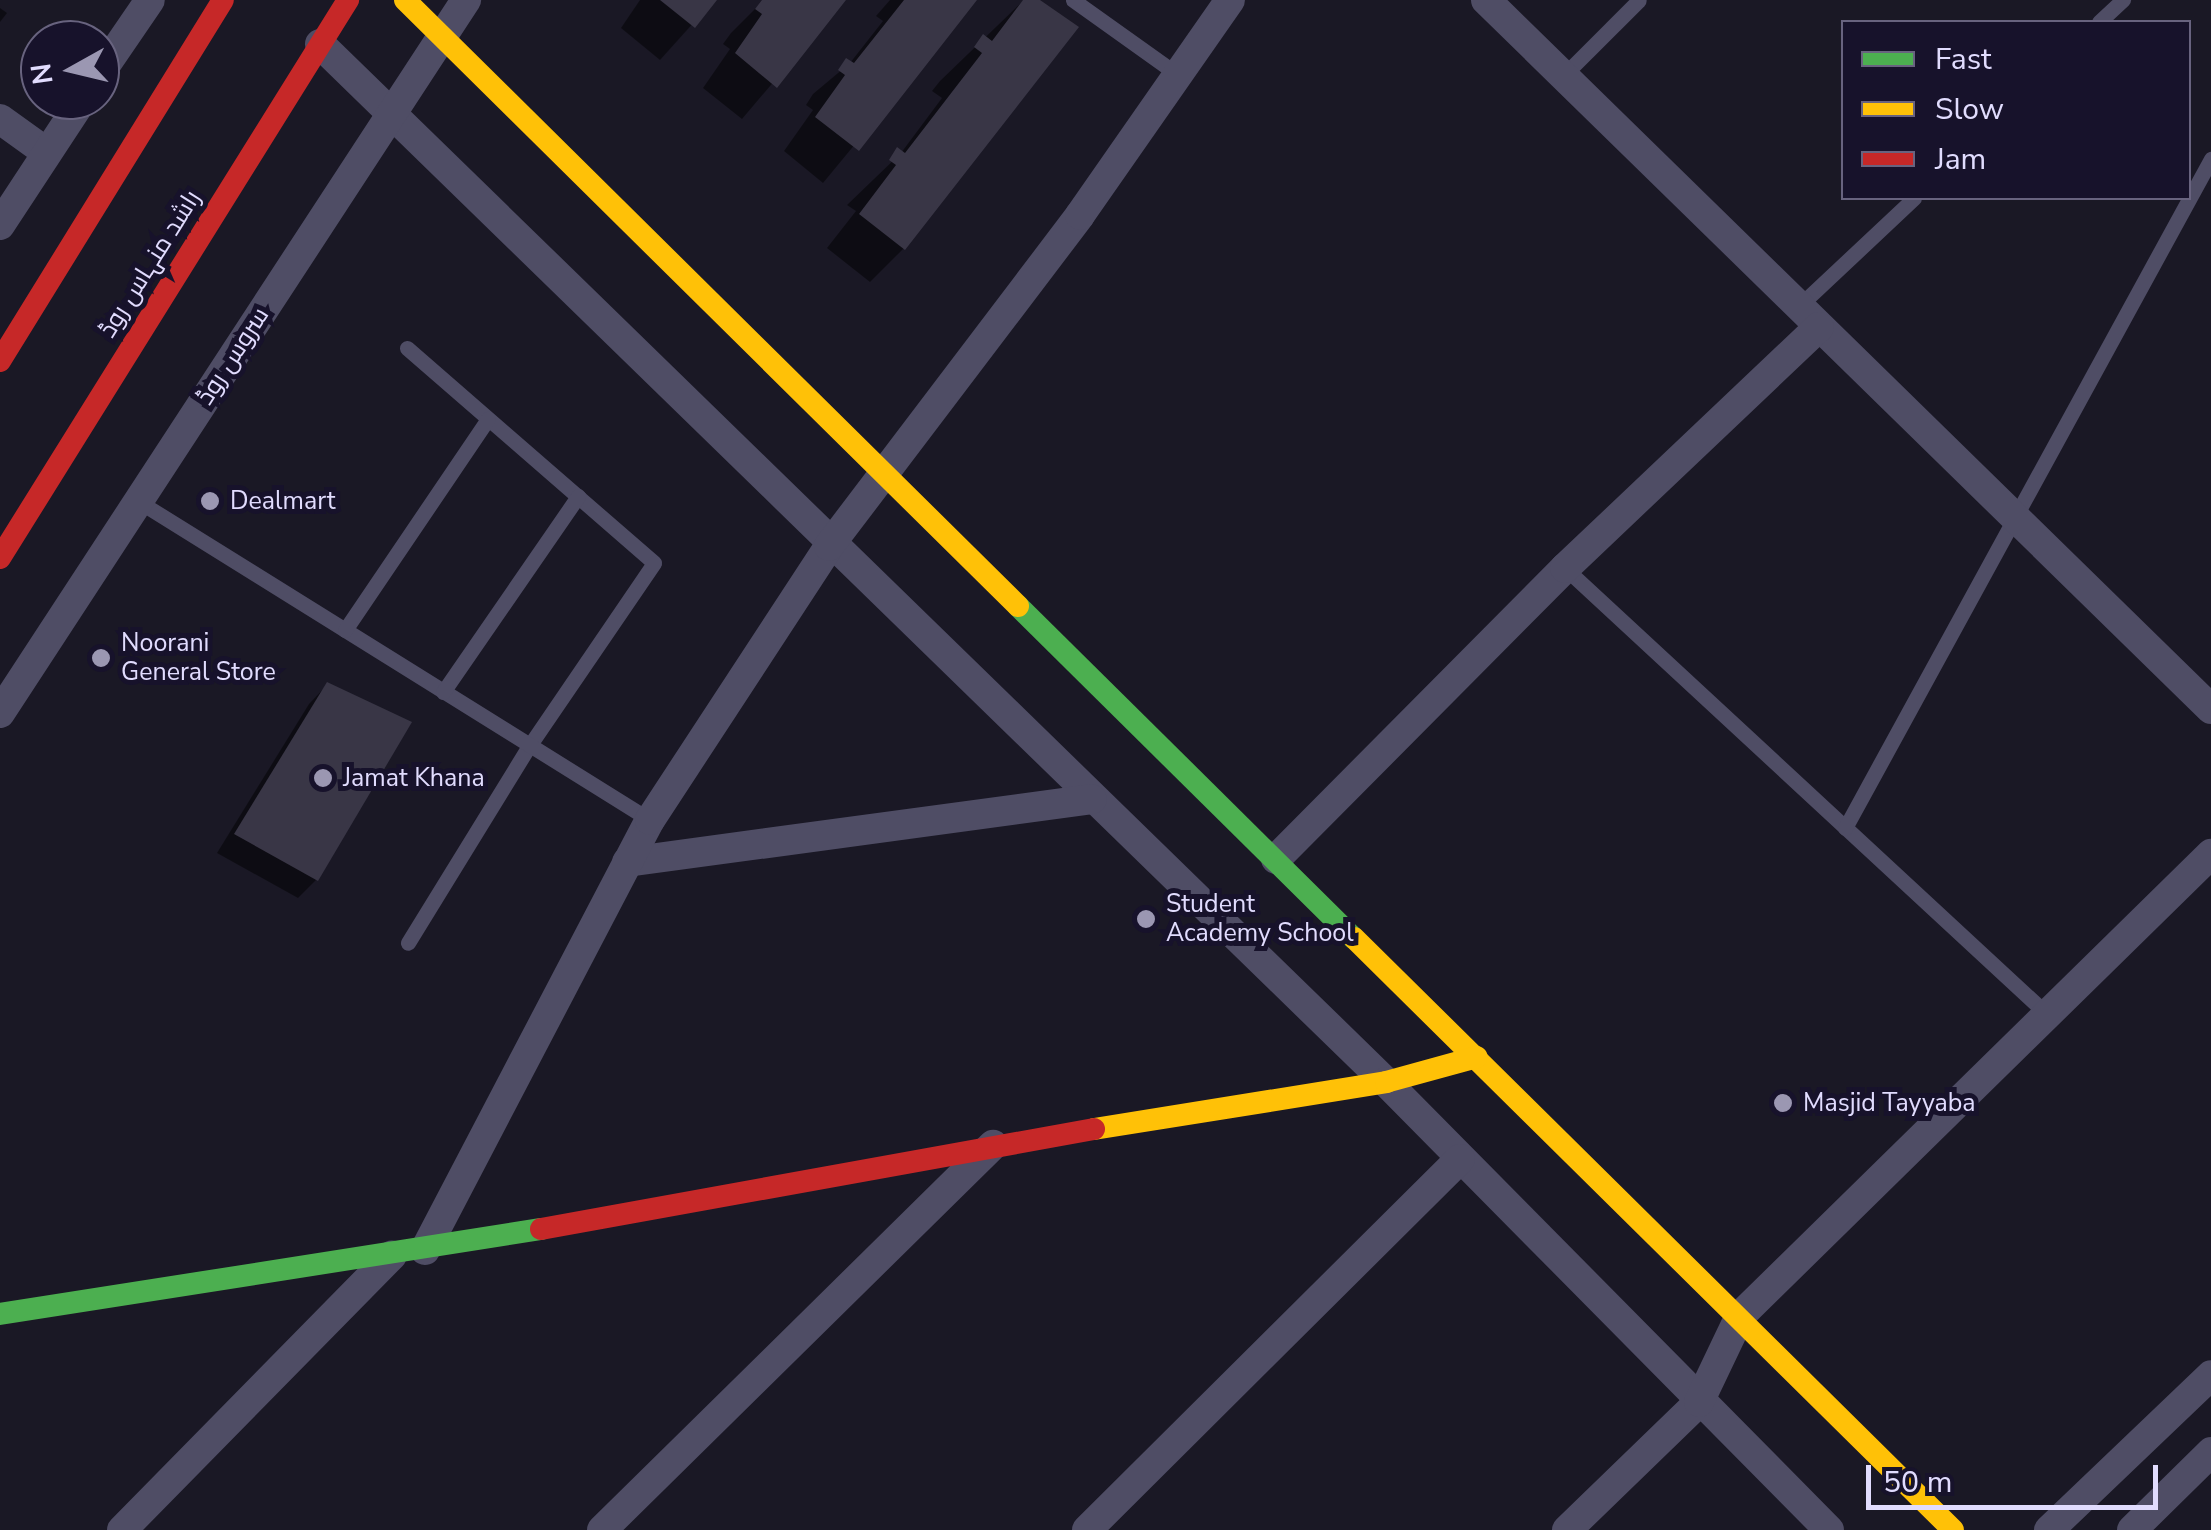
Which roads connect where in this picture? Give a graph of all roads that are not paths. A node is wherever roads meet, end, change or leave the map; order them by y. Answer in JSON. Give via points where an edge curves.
{"nodes":[{"id":1,"x":150,"y":0,"type":"edge"},
{"id":2,"x":223,"y":0,"type":"edge"},
{"id":3,"x":348,"y":0,"type":"edge"},
{"id":4,"x":406,"y":0,"type":"edge"},
{"id":5,"x":466,"y":0,"type":"edge"},
{"id":6,"x":1073,"y":0,"type":"edge"},
{"id":7,"x":1230,"y":0,"type":"edge"},
{"id":8,"x":1486,"y":0,"type":"edge"},
{"id":9,"x":1639,"y":0,"type":"edge"},
{"id":10,"x":2123,"y":0,"type":"edge"},
{"id":11,"x":2101,"y":20,"type":"edge"},
{"id":12,"x":444,"y":34,"type":"junction"},
{"id":13,"x":120,"y":44,"type":"edge"},
{"id":14,"x":320,"y":44,"type":"junction"},
{"id":15,"x":1178,"y":75,"type":"junction"},
{"id":16,"x":1563,"y":76,"type":"junction"},
{"id":17,"x":394,"y":111,"type":"junction"},
{"id":18,"x":0,"y":119,"type":"edge"},
{"id":19,"x":68,"y":120,"type":"edge"},
{"id":20,"x":46,"y":152,"type":"junction"},
{"id":21,"x":2211,"y":159,"type":"edge"},
{"id":22,"x":2191,"y":196,"type":"edge"},
{"id":23,"x":1912,"y":200,"type":"edge"},
{"id":24,"x":2189,"y":200,"type":"edge"},
{"id":25,"x":0,"y":225,"type":"edge"},
{"id":26,"x":1809,"y":317,"type":"junction"},
{"id":27,"x":408,"y":348,"type":"dead end"},
{"id":28,"x":0,"y":361,"type":"edge"},
{"id":29,"x":488,"y":418,"type":"junction"},
{"id":30,"x":884,"y":473,"type":"junction"},
{"id":31,"x":578,"y":496,"type":"junction"},
{"id":32,"x":138,"y":501,"type":"junction"},
{"id":33,"x":2016,"y":519,"type":"junction"},
{"id":34,"x":830,"y":546,"type":"junction"},
{"id":35,"x":0,"y":558,"type":"edge"},
{"id":36,"x":1565,"y":568,"type":"junction"},
{"id":37,"x":345,"y":630,"type":"junction"},
{"id":38,"x":443,"y":692,"type":"junction"},
{"id":39,"x":2211,"y":710,"type":"edge"},
{"id":40,"x":0,"y":712,"type":"edge"},
{"id":41,"x":529,"y":746,"type":"junction"},
{"id":42,"x":1092,"y":798,"type":"junction"},
{"id":43,"x":650,"y":820,"type":"junction"},
{"id":44,"x":1845,"y":828,"type":"junction"},
{"id":45,"x":2211,"y":854,"type":"edge"},
{"id":46,"x":1276,"y":859,"type":"junction"},
{"id":47,"x":627,"y":862,"type":"junction"},
{"id":48,"x":408,"y":943,"type":"dead end"},
{"id":49,"x":2049,"y":1016,"type":"junction"},
{"id":50,"x":1477,"y":1057,"type":"junction"},
{"id":51,"x":1386,"y":1082,"type":"junction"},
{"id":52,"x":993,"y":1145,"type":"junction"},
{"id":53,"x":1460,"y":1158,"type":"junction"},
{"id":54,"x":424,"y":1250,"type":"junction"},
{"id":55,"x":392,"y":1255,"type":"junction"},
{"id":56,"x":0,"y":1314,"type":"edge"},
{"id":57,"x":1740,"y":1316,"type":"junction"},
{"id":58,"x":2211,"y":1375,"type":"edge"},
{"id":59,"x":1699,"y":1402,"type":"junction"},
{"id":60,"x":2211,"y":1452,"type":"edge"},
{"id":61,"x":621,"y":1524,"type":"edge"},
{"id":62,"x":122,"y":1530,"type":"edge"},
{"id":63,"x":1087,"y":1530,"type":"edge"},
{"id":64,"x":1567,"y":1530,"type":"edge"},
{"id":65,"x":1829,"y":1530,"type":"edge"},
{"id":66,"x":1954,"y":1530,"type":"edge"},
{"id":67,"x":2049,"y":1530,"type":"edge"},
{"id":68,"x":2132,"y":1530,"type":"edge"}],
"edges":[{"from":1,"to":13,"type":"street"},
{"from":2,"to":28,"type":"street"},
{"from":3,"to":14,"type":"street","name":"راشد منہاس روڈ"},
{"from":4,"to":12,"type":"street"},
{"from":5,"to":12,"type":"street","name":"سروس روڈ"},
{"from":6,"to":15,"type":"lane"},
{"from":7,"to":15,"type":"street"},
{"from":8,"to":16,"type":"street"},
{"from":9,"to":16,"type":"lane"},
{"from":10,"to":11,"type":"lane"},
{"from":12,"to":17,"type":"street","name":"سروس روڈ"},
{"from":12,"to":30,"type":"street"},
{"from":14,"to":17,"type":"street"},
{"from":14,"to":35,"type":"street","name":"راشد منہاس روڈ"},
{"from":15,"to":30,"type":"street"},
{"from":16,"to":26,"type":"street"},
{"from":17,"to":32,"type":"street","name":"سروس روڈ"},
{"from":17,"to":34,"type":"street"},
{"from":18,"to":20,"type":"street"},
{"from":19,"to":20,"type":"street"},
{"from":20,"to":25,"type":"street"},
{"from":21,"to":22,"type":"lane"},
{"from":23,"to":26,"type":"lane"},
{"from":24,"to":33,"type":"lane"},
{"from":26,"to":33,"type":"street"},
{"from":26,"to":36,"type":"street"},
{"from":27,"to":29,"type":"lane"},
{"from":29,"to":31,"type":"lane"},
{"from":29,"to":37,"type":"lane"},
{"from":30,"to":34,"type":"street"},
{"from":30,"to":46,"type":"street"},
{"from":31,"to":38,"type":"lane"},
{"from":31,"to":41,"type":"lane","via":[[654,563]]},
{"from":32,"to":37,"type":"lane"},
{"from":32,"to":40,"type":"street","name":"سروس روڈ"},
{"from":33,"to":39,"type":"street"},
{"from":33,"to":44,"type":"lane"},
{"from":34,"to":42,"type":"street"},
{"from":34,"to":43,"type":"street"},
{"from":36,"to":44,"type":"lane"},
{"from":36,"to":46,"type":"street"},
{"from":37,"to":38,"type":"lane"},
{"from":38,"to":41,"type":"lane"},
{"from":41,"to":43,"type":"lane"},
{"from":41,"to":48,"type":"lane"},
{"from":42,"to":47,"type":"street"},
{"from":42,"to":51,"type":"street"},
{"from":43,"to":47,"type":"street"},
{"from":44,"to":49,"type":"lane"},
{"from":45,"to":49,"type":"street"},
{"from":46,"to":50,"type":"street"},
{"from":47,"to":54,"type":"street","via":[[497,1122]]},
{"from":49,"to":57,"type":"street"},
{"from":50,"to":51,"type":"street"},
{"from":50,"to":57,"type":"street"},
{"from":51,"to":52,"type":"street"},
{"from":51,"to":53,"type":"street"},
{"from":52,"to":54,"type":"street"},
{"from":52,"to":61,"type":"street"},
{"from":53,"to":59,"type":"street"},
{"from":53,"to":63,"type":"street"},
{"from":54,"to":55,"type":"street"},
{"from":55,"to":56,"type":"street"},
{"from":55,"to":62,"type":"street"},
{"from":57,"to":59,"type":"street"},
{"from":57,"to":66,"type":"street"},
{"from":58,"to":67,"type":"street"},
{"from":59,"to":64,"type":"street"},
{"from":59,"to":65,"type":"street"},
{"from":60,"to":68,"type":"street"}]}
